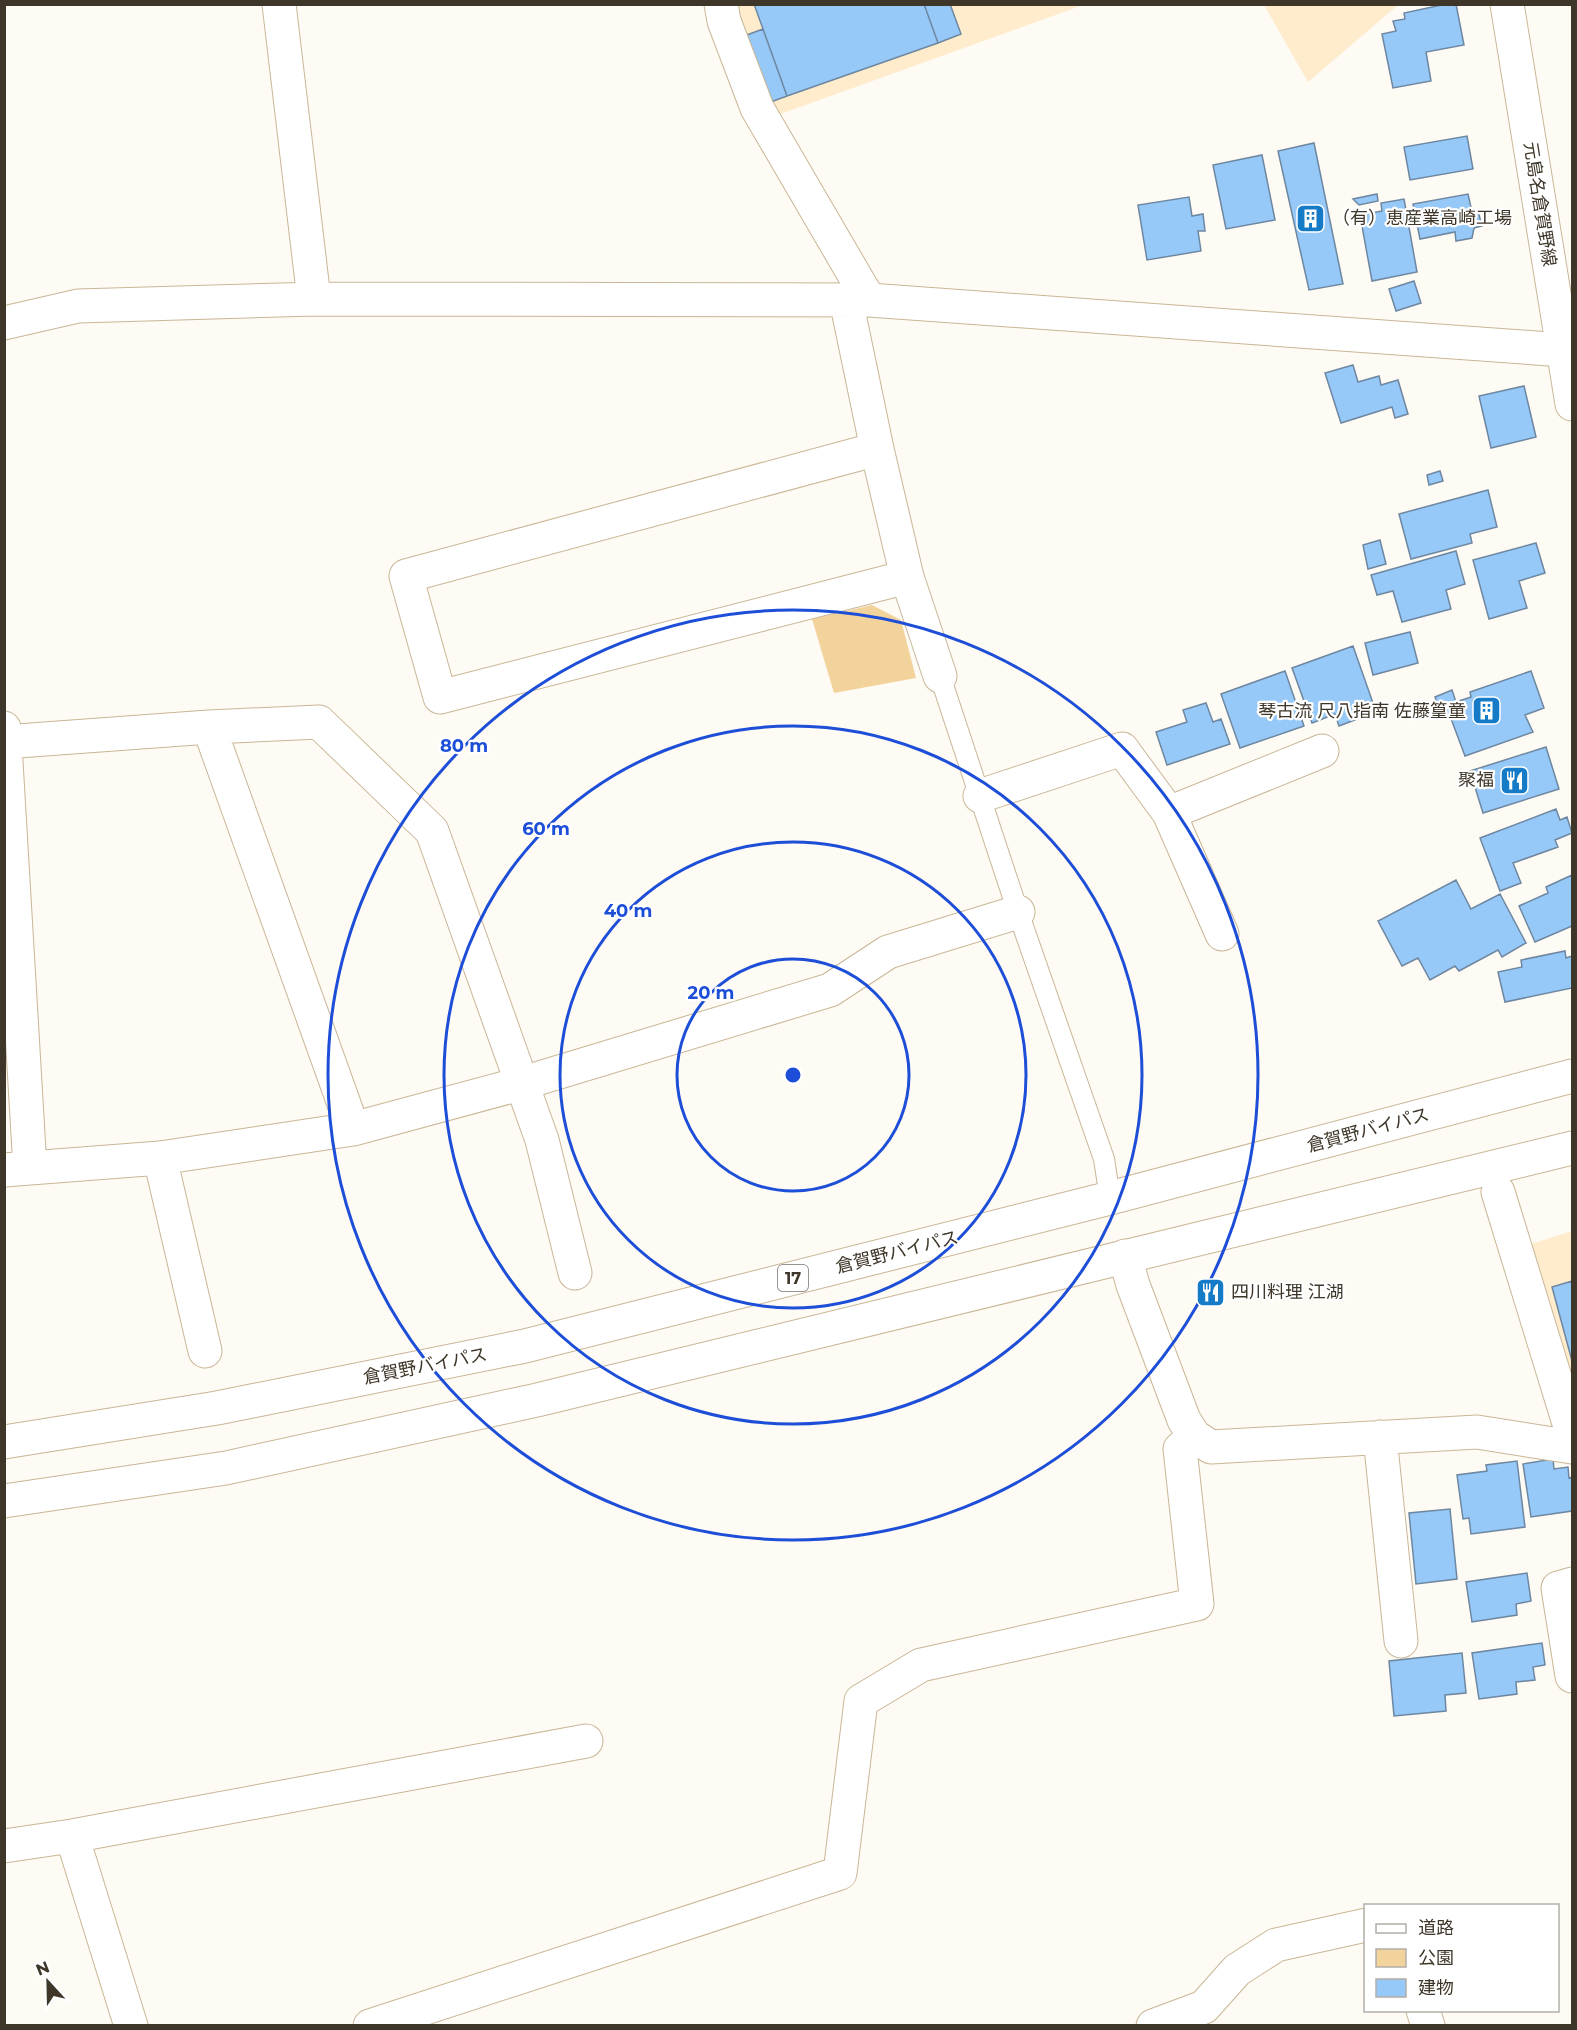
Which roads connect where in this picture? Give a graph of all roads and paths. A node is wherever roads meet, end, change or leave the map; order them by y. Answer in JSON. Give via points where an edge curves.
{"nodes":[{"id":1,"x":279,"y":4,"type":"edge"},
{"id":2,"x":721,"y":4,"type":"edge"},
{"id":3,"x":1507,"y":4,"type":"edge"},
{"id":4,"x":314,"y":299,"type":"junction"},
{"id":5,"x":857,"y":300,"type":"junction"},
{"id":6,"x":4,"y":323,"type":"edge"},
{"id":7,"x":1565,"y":332,"type":"edge"},
{"id":8,"x":1572,"y":404,"type":"edge"},
{"id":9,"x":876,"y":449,"type":"junction"},
{"id":10,"x":907,"y":577,"type":"junction"},
{"id":11,"x":940,"y":676,"type":"joint"},
{"id":12,"x":209,"y":727,"type":"junction"},
{"id":13,"x":5,"y":738,"type":"edge"},
{"id":14,"x":1322,"y":751,"type":"dead end"},
{"id":15,"x":980,"y":796,"type":"junction"},
{"id":16,"x":1169,"y":813,"type":"junction"},
{"id":17,"x":1018,"y":912,"type":"junction"},
{"id":18,"x":1222,"y":934,"type":"dead end"},
{"id":19,"x":1572,"y":1076,"type":"edge"},
{"id":20,"x":523,"y":1083,"type":"junction"},
{"id":21,"x":353,"y":1129,"type":"junction"},
{"id":22,"x":1572,"y":1148,"type":"edge"},
{"id":23,"x":160,"y":1158,"type":"junction"},
{"id":24,"x":17,"y":1169,"type":"edge"},
{"id":25,"x":1498,"y":1192,"type":"dead end"},
{"id":26,"x":1110,"y":1198,"type":"junction"},
{"id":27,"x":1125,"y":1256,"type":"junction"},
{"id":28,"x":575,"y":1273,"type":"dead end"},
{"id":29,"x":205,"y":1351,"type":"dead end"},
{"id":30,"x":1572,"y":1433,"type":"edge"},
{"id":31,"x":1194,"y":1436,"type":"junction"},
{"id":32,"x":1380,"y":1437,"type":"junction"},
{"id":33,"x":4,"y":1442,"type":"edge"},
{"id":34,"x":1572,"y":1447,"type":"edge"},
{"id":35,"x":4,"y":1501,"type":"edge"},
{"id":36,"x":1572,"y":1584,"type":"edge"},
{"id":37,"x":1401,"y":1641,"type":"dead end"},
{"id":38,"x":1572,"y":1676,"type":"edge"},
{"id":39,"x":586,"y":1741,"type":"dead end"},
{"id":40,"x":72,"y":1836,"type":"junction"},
{"id":41,"x":4,"y":1845,"type":"edge"},
{"id":42,"x":1364,"y":1925,"type":"edge"},
{"id":43,"x":409,"y":2019,"type":"edge"},
{"id":44,"x":131,"y":2025,"type":"edge"},
{"id":45,"x":370,"y":2025,"type":"edge"},
{"id":46,"x":1153,"y":2025,"type":"edge"}],
"edges":[{"from":1,"to":4,"type":"main road"},
{"from":2,"to":5,"type":"main road","via":[[757,108]]},
{"from":3,"to":7,"type":"main road","name":"元島名倉賀野線"},
{"from":4,"to":5,"type":"main road"},
{"from":4,"to":6,"type":"main road","via":[[78,306]]},
{"from":5,"to":7,"type":"main road"},
{"from":5,"to":9,"type":"main road"},
{"from":7,"to":8,"type":"main road","name":"元島名倉賀野線"},
{"from":9,"to":10,"type":"main road"},
{"from":9,"to":10,"type":"main road","via":[[406,576],[440,697]]},
{"from":10,"to":11,"type":"main road"},
{"from":11,"to":15,"type":"lane"},
{"from":12,"to":13,"type":"main road"},
{"from":12,"to":20,"type":"main road","via":[[319,722],[432,831]]},
{"from":12,"to":21,"type":"main road"},
{"from":13,"to":24,"type":"main road"},
{"from":14,"to":16,"type":"main road"},
{"from":15,"to":16,"type":"main road","via":[[1122,749]]},
{"from":15,"to":17,"type":"lane"},
{"from":16,"to":18,"type":"main road"},
{"from":17,"to":20,"type":"main road","via":[[888,952],[830,990]]},
{"from":17,"to":26,"type":"lane","via":[[1104,1159]]},
{"from":19,"to":26,"type":"main road","name":"倉賀野バイパス","number":"17"},
{"from":20,"to":21,"type":"main road"},
{"from":20,"to":28,"type":"main road","via":[[542,1140]]},
{"from":21,"to":23,"type":"main road"},
{"from":22,"to":27,"type":"main road"},
{"from":23,"to":24,"type":"main road"},
{"from":23,"to":29,"type":"main road"},
{"from":25,"to":30,"type":"main road"},
{"from":26,"to":33,"type":"main road","name":"倉賀野バイパス","number":"17","via":[[525,1346],[217,1408]]},
{"from":27,"to":31,"type":"main road","via":[[1180,1410]]},
{"from":27,"to":35,"type":"main road","via":[[537,1400],[226,1468]]},
{"from":31,"to":32,"type":"main road","via":[[1212,1447]]},
{"from":31,"to":43,"type":"main road","via":[[1180,1449],[1197,1604],[921,1665],[861,1701],[840,1873]]},
{"from":32,"to":34,"type":"main road","via":[[1477,1432]]},
{"from":32,"to":37,"type":"main road"},
{"from":36,"to":38,"type":"main road","via":[[1558,1588]]},
{"from":39,"to":40,"type":"main road"},
{"from":40,"to":41,"type":"main road"},
{"from":40,"to":44,"type":"main road"},
{"from":42,"to":46,"type":"main road","via":[[1276,1945],[1237,1970],[1204,2007]]},
{"from":43,"to":45,"type":"main road"}]}
